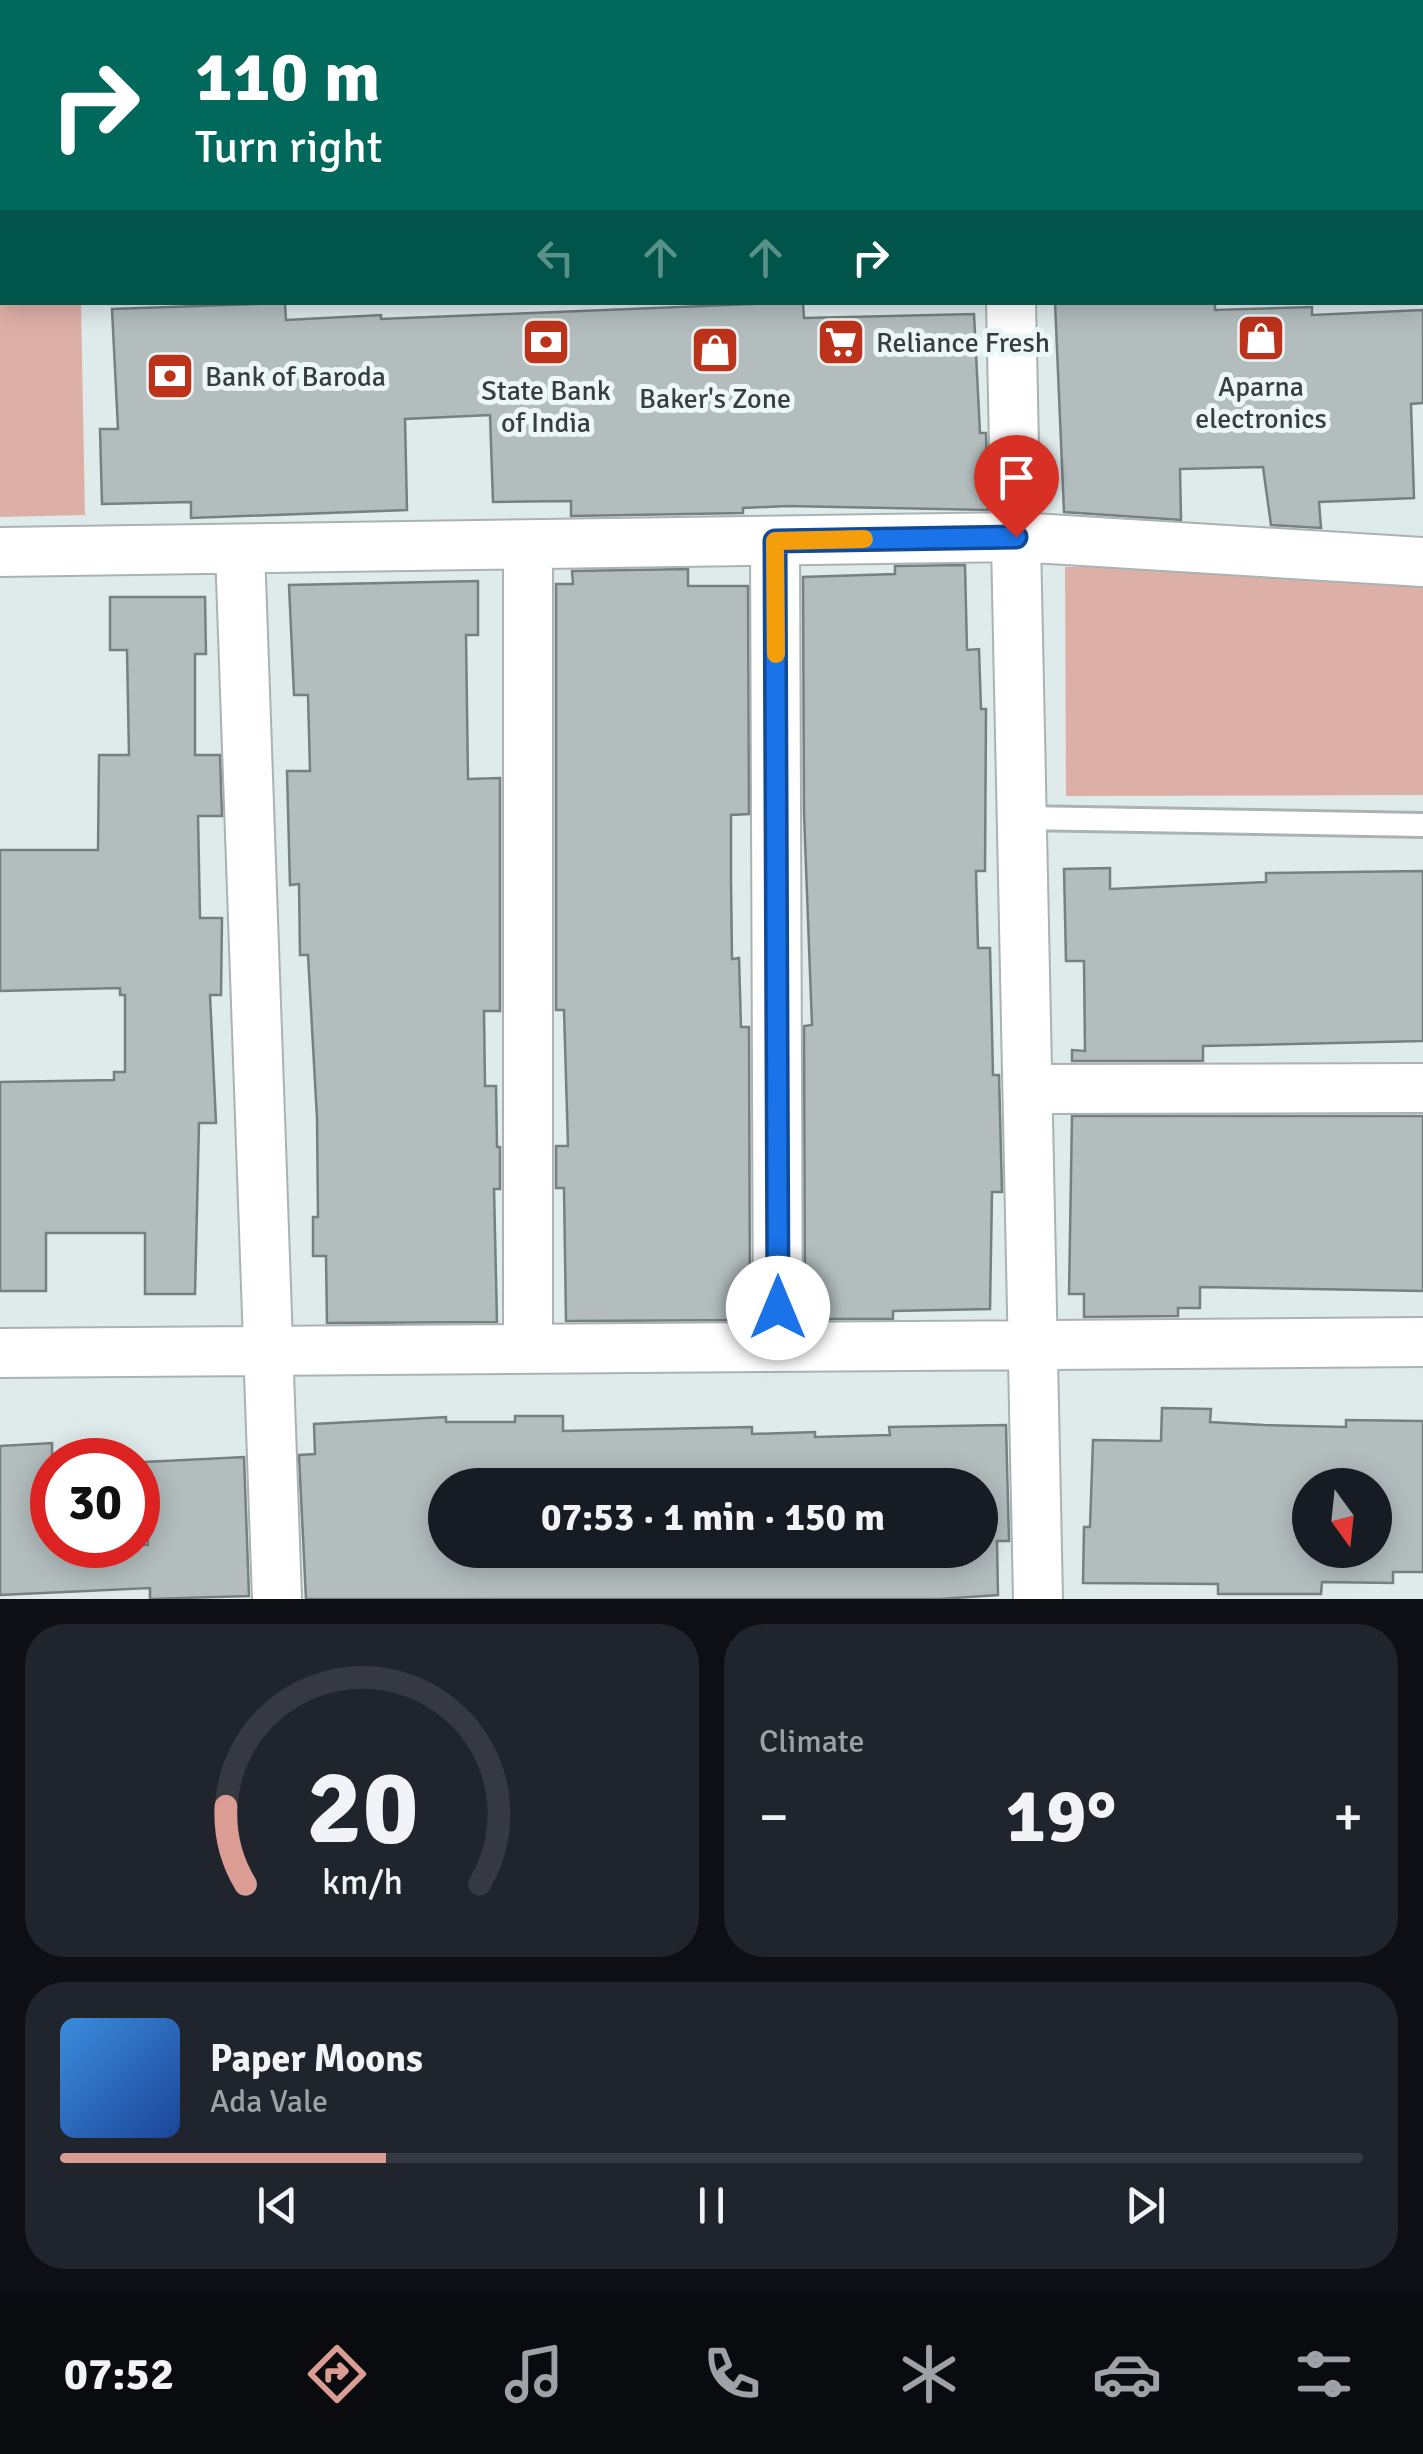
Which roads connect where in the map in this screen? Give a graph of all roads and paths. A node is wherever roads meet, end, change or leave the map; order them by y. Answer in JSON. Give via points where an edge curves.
{"nodes":[{"id":1,"x":1011,"y":305,"type":"edge"},
{"id":2,"x":1016,"y":537,"type":"junction"},
{"id":3,"x":775,"y":541,"type":"junction"},
{"id":4,"x":528,"y":545,"type":"junction"},
{"id":5,"x":240,"y":550,"type":"junction"},
{"id":6,"x":0,"y":552,"type":"edge"},
{"id":7,"x":1423,"y":562,"type":"edge"},
{"id":8,"x":1022,"y":818,"type":"junction"},
{"id":9,"x":1423,"y":825,"type":"edge"},
{"id":10,"x":1423,"y":1088,"type":"edge"},
{"id":11,"x":1028,"y":1089,"type":"junction"},
{"id":12,"x":1423,"y":1342,"type":"edge"},
{"id":13,"x":1033,"y":1345,"type":"junction"},
{"id":14,"x":778,"y":1347,"type":"junction"},
{"id":15,"x":528,"y":1348,"type":"junction"},
{"id":16,"x":267,"y":1350,"type":"junction"},
{"id":17,"x":0,"y":1353,"type":"edge"},
{"id":18,"x":277,"y":1599,"type":"edge"},
{"id":19,"x":1038,"y":1599,"type":"edge"}],
"edges":[{"from":1,"to":2,"type":"street"},
{"from":2,"to":3,"type":"street"},
{"from":2,"to":7,"type":"street"},
{"from":2,"to":8,"type":"street"},
{"from":3,"to":4,"type":"street"},
{"from":3,"to":14,"type":"street"},
{"from":4,"to":5,"type":"street"},
{"from":4,"to":15,"type":"street"},
{"from":5,"to":6,"type":"street"},
{"from":5,"to":16,"type":"street"},
{"from":8,"to":9,"type":"lane"},
{"from":8,"to":11,"type":"street"},
{"from":10,"to":11,"type":"street"},
{"from":11,"to":13,"type":"street"},
{"from":12,"to":13,"type":"street"},
{"from":13,"to":14,"type":"street"},
{"from":13,"to":19,"type":"street"},
{"from":14,"to":15,"type":"street"},
{"from":15,"to":16,"type":"street"},
{"from":16,"to":17,"type":"street"},
{"from":16,"to":18,"type":"street"}]}
